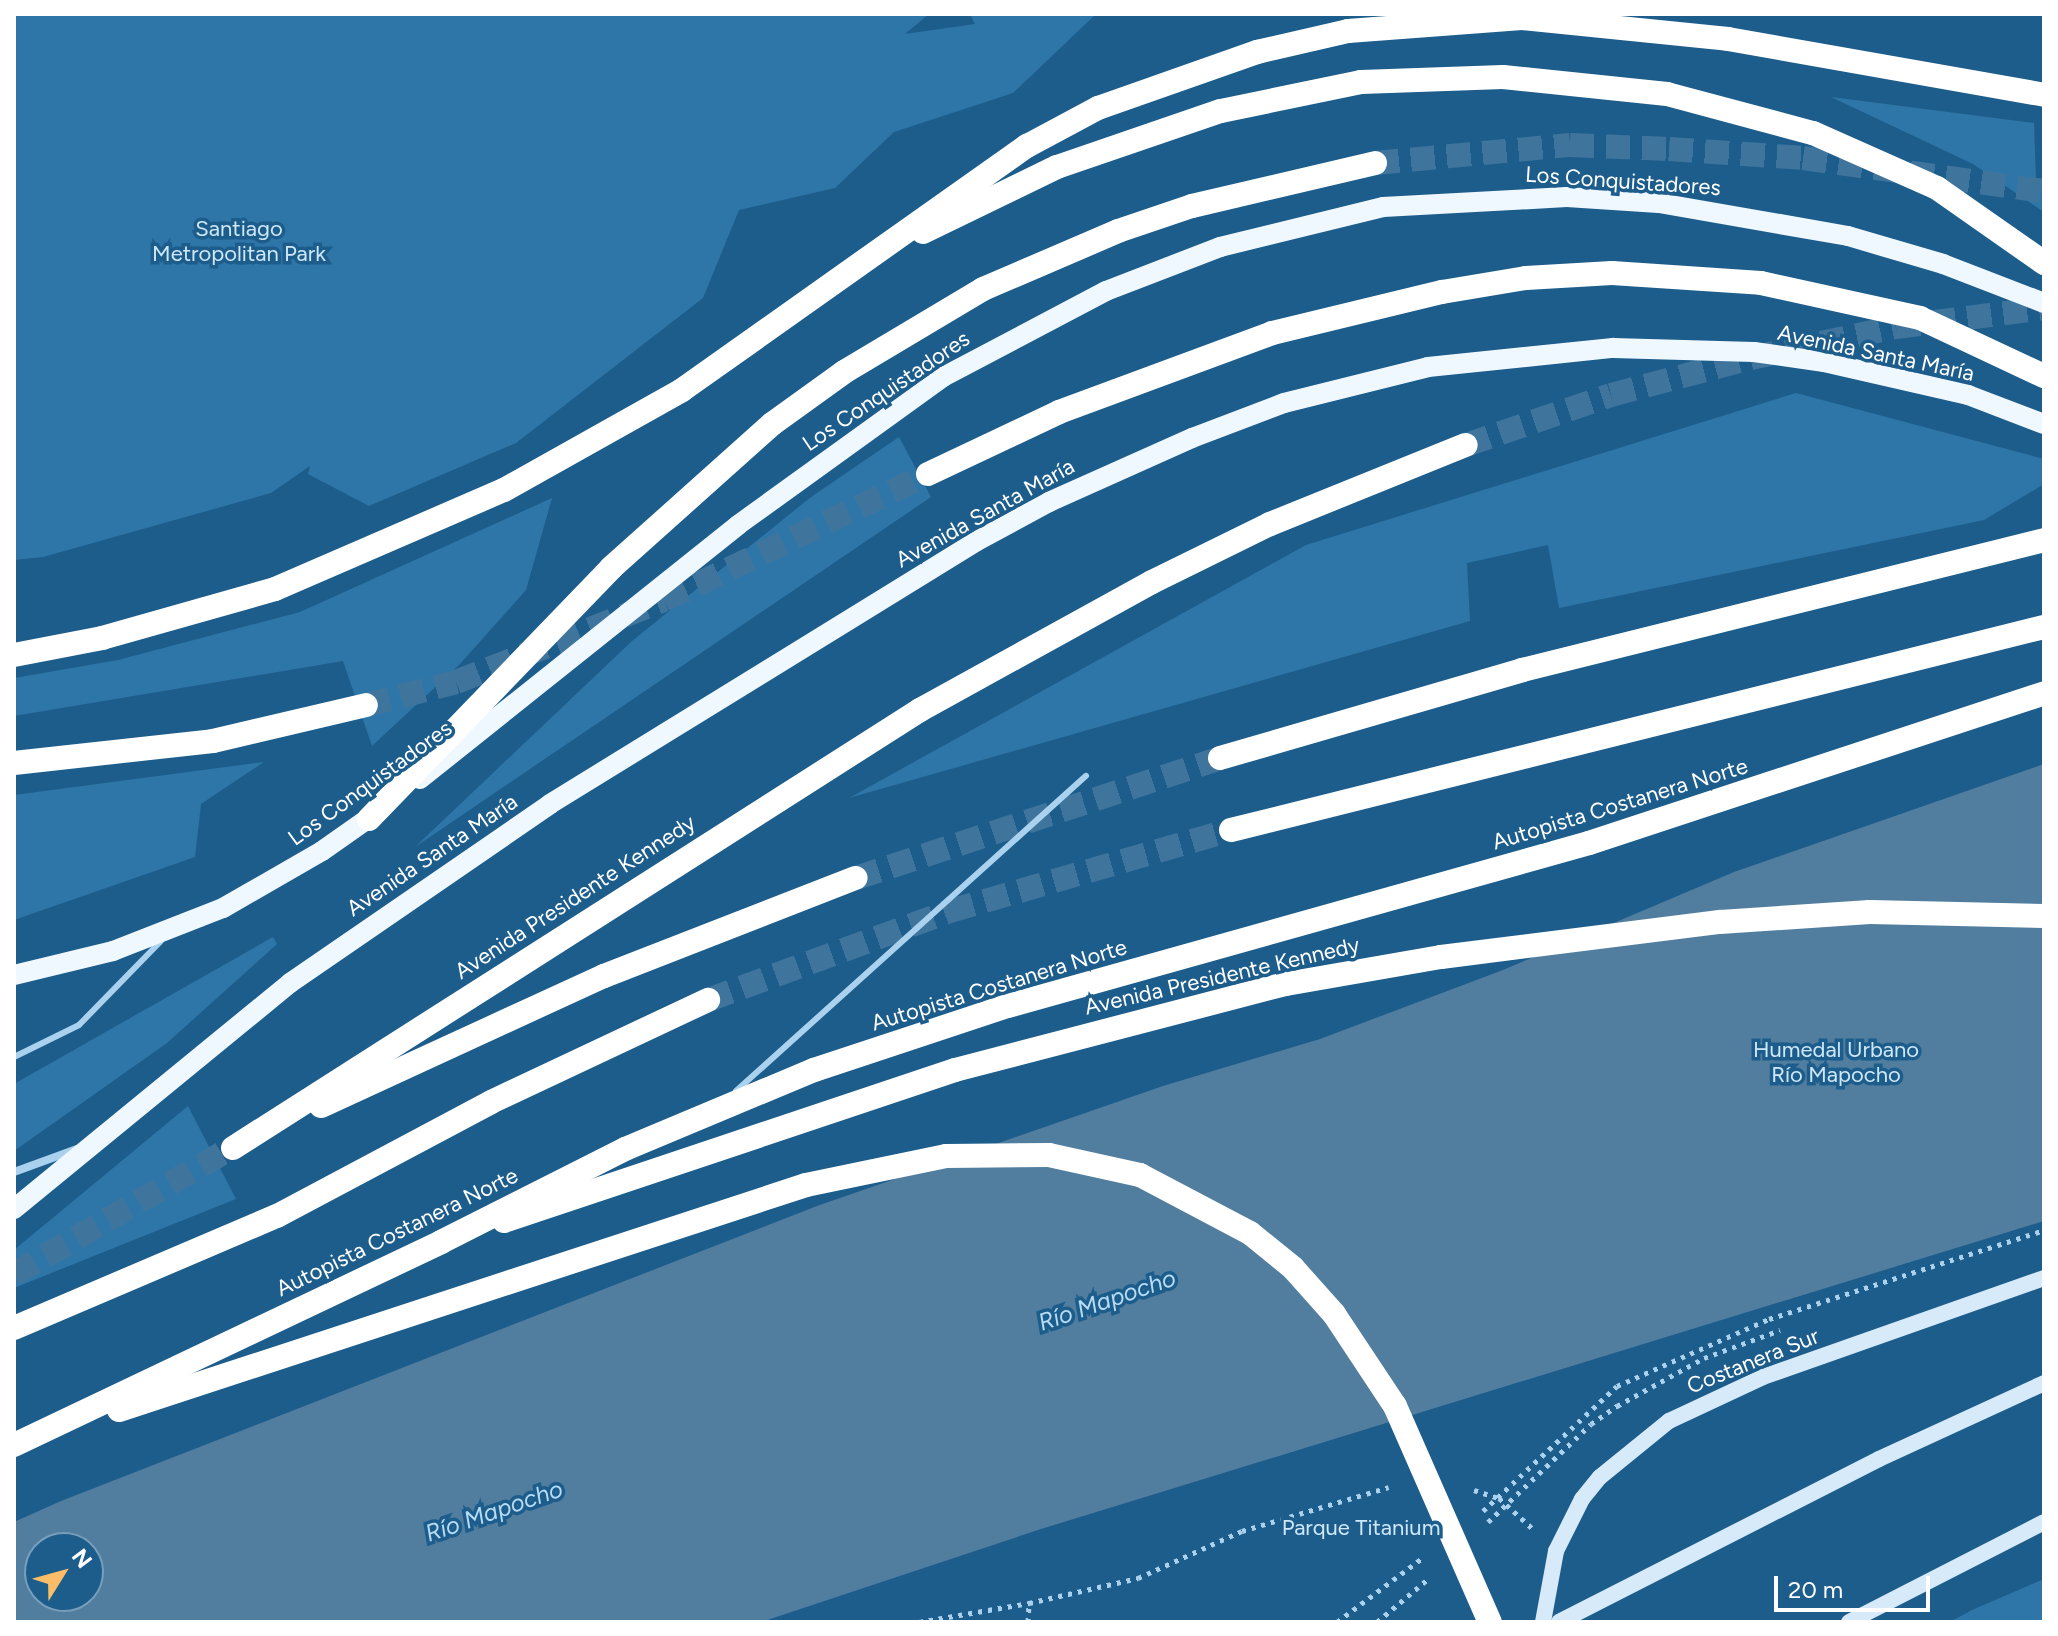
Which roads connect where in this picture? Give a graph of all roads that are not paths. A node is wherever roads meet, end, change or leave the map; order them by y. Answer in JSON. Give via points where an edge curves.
{"nodes":[{"id":1,"x":2044,"y":95,"type":"edge"},
{"id":2,"x":1375,"y":163,"type":"tunnel mouth"},
{"id":3,"x":2044,"y":263,"type":"edge"},
{"id":4,"x":815,"y":297,"type":"junction"},
{"id":5,"x":2044,"y":303,"type":"edge"},
{"id":6,"x":2044,"y":376,"type":"edge"},
{"id":7,"x":2044,"y":424,"type":"edge"},
{"id":8,"x":1466,"y":445,"type":"tunnel mouth"},
{"id":9,"x":928,"y":474,"type":"tunnel mouth"},
{"id":10,"x":2044,"y":540,"type":"edge"},
{"id":11,"x":2044,"y":627,"type":"edge"},
{"id":12,"x":14,"y":655,"type":"edge"},
{"id":13,"x":2044,"y":693,"type":"edge"},
{"id":14,"x":366,"y":705,"type":"tunnel mouth"},
{"id":15,"x":1220,"y":758,"type":"tunnel mouth"},
{"id":16,"x":14,"y":763,"type":"edge"},
{"id":17,"x":1086,"y":776,"type":"dead end"},
{"id":18,"x":369,"y":819,"type":"junction"},
{"id":19,"x":1231,"y":830,"type":"tunnel mouth"},
{"id":20,"x":856,"y":878,"type":"tunnel mouth"},
{"id":21,"x":2044,"y":916,"type":"edge"},
{"id":22,"x":172,"y":930,"type":"junction"},
{"id":23,"x":14,"y":975,"type":"edge"},
{"id":24,"x":708,"y":1000,"type":"tunnel mouth"},
{"id":25,"x":14,"y":1057,"type":"edge"},
{"id":26,"x":719,"y":1107,"type":"junction"},
{"id":27,"x":93,"y":1143,"type":"junction"},
{"id":28,"x":14,"y":1172,"type":"edge"},
{"id":29,"x":14,"y":1209,"type":"edge"},
{"id":30,"x":441,"y":1242,"type":"junction"},
{"id":31,"x":2044,"y":1278,"type":"edge"},
{"id":32,"x":14,"y":1328,"type":"edge"},
{"id":33,"x":2044,"y":1383,"type":"edge"},
{"id":34,"x":20,"y":1442,"type":"edge"},
{"id":35,"x":2044,"y":1522,"type":"edge"},
{"id":36,"x":1586,"y":1615,"type":"edge"},
{"id":37,"x":1490,"y":1622,"type":"edge"},
{"id":38,"x":1543,"y":1622,"type":"edge"},
{"id":39,"x":1559,"y":1622,"type":"edge"},
{"id":40,"x":1849,"y":1622,"type":"edge"}],
"edges":[{"from":1,"to":4,"type":"highway","via":[[1744,41],[1611,24],[1522,18],[1348,31],[1183,75],[1059,127],[987,170]]},
{"from":2,"to":18,"type":"highway","via":[[1192,206],[1118,231],[983,289],[844,372],[772,424],[611,568]]},
{"from":3,"to":4,"type":"highway","via":[[1937,188],[1865,153],[1757,115],[1615,85],[1444,76],[1327,88],[1221,111],[1122,141],[924,231]]},
{"from":4,"to":12,"type":"highway","via":[[605,437],[459,511],[275,589],[102,638]]},
{"from":5,"to":18,"type":"main road","name":"Los Conquistadores","via":[[1943,264],[1848,236],[1659,203],[1567,197],[1383,207],[1220,247],[1092,298],[943,377],[738,525]]},
{"from":6,"to":9,"type":"highway","via":[[1920,318],[1761,283],[1612,273],[1526,278],[1427,295],[1272,333],[1072,406]]},
{"from":7,"to":27,"type":"main road","name":"Avenida Santa María","via":[[1968,395],[1884,375],[1754,352],[1683,348],[1564,350],[1428,367],[1284,403],[1049,502],[598,773],[290,983]]},
{"from":8,"to":20,"type":"highway","name":"Avenida Presidente Kennedy","via":[[1270,524],[1152,582],[933,703],[230,1149],[504,1018]]},
{"from":10,"to":15,"type":"highway","via":[[1508,673]]},
{"from":11,"to":19,"type":"highway"},
{"from":13,"to":26,"type":"highway","name":"Autopista Costanera Norte","via":[[1589,843],[909,1036]]},
{"from":14,"to":16,"type":"highway","via":[[213,741]]},
{"from":17,"to":26,"type":"lane"},
{"from":18,"to":22,"type":"main road","name":"Los Conquistadores","via":[[272,881]]},
{"from":21,"to":30,"type":"highway","name":"Avenida Presidente Kennedy","via":[[1870,912],[1720,922],[1286,984],[1119,1024],[817,1113]]},
{"from":22,"to":23,"type":"main road","name":"Los Conquistadores","via":[[113,951]]},
{"from":22,"to":25,"type":"lane","via":[[79,1025]]},
{"from":24,"to":32,"type":"highway","via":[[505,1094],[277,1216]]},
{"from":26,"to":30,"type":"highway","name":"Autopista Costanera Norte","via":[[598,1161]]},
{"from":27,"to":28,"type":"street","name":"Avenida Santa María"},
{"from":27,"to":29,"type":"main road","name":"Avenida Santa María"},
{"from":30,"to":34,"type":"highway","name":"Autopista Costanera Norte"},
{"from":31,"to":38,"type":"main road","name":"Costanera Sur","bridge":true,"via":[[1763,1377],[1669,1421],[1600,1477],[1582,1499],[1556,1551]]},
{"from":33,"to":36,"type":"main road","via":[[1879,1459]]},
{"from":34,"to":37,"type":"highway","bridge":true,"via":[[806,1185],[946,1156],[1049,1155],[1140,1175],[1250,1233],[1293,1268],[1334,1314],[1395,1406]]},
{"from":35,"to":40,"type":"main road"},
{"from":36,"to":39,"type":"main road"}]}
